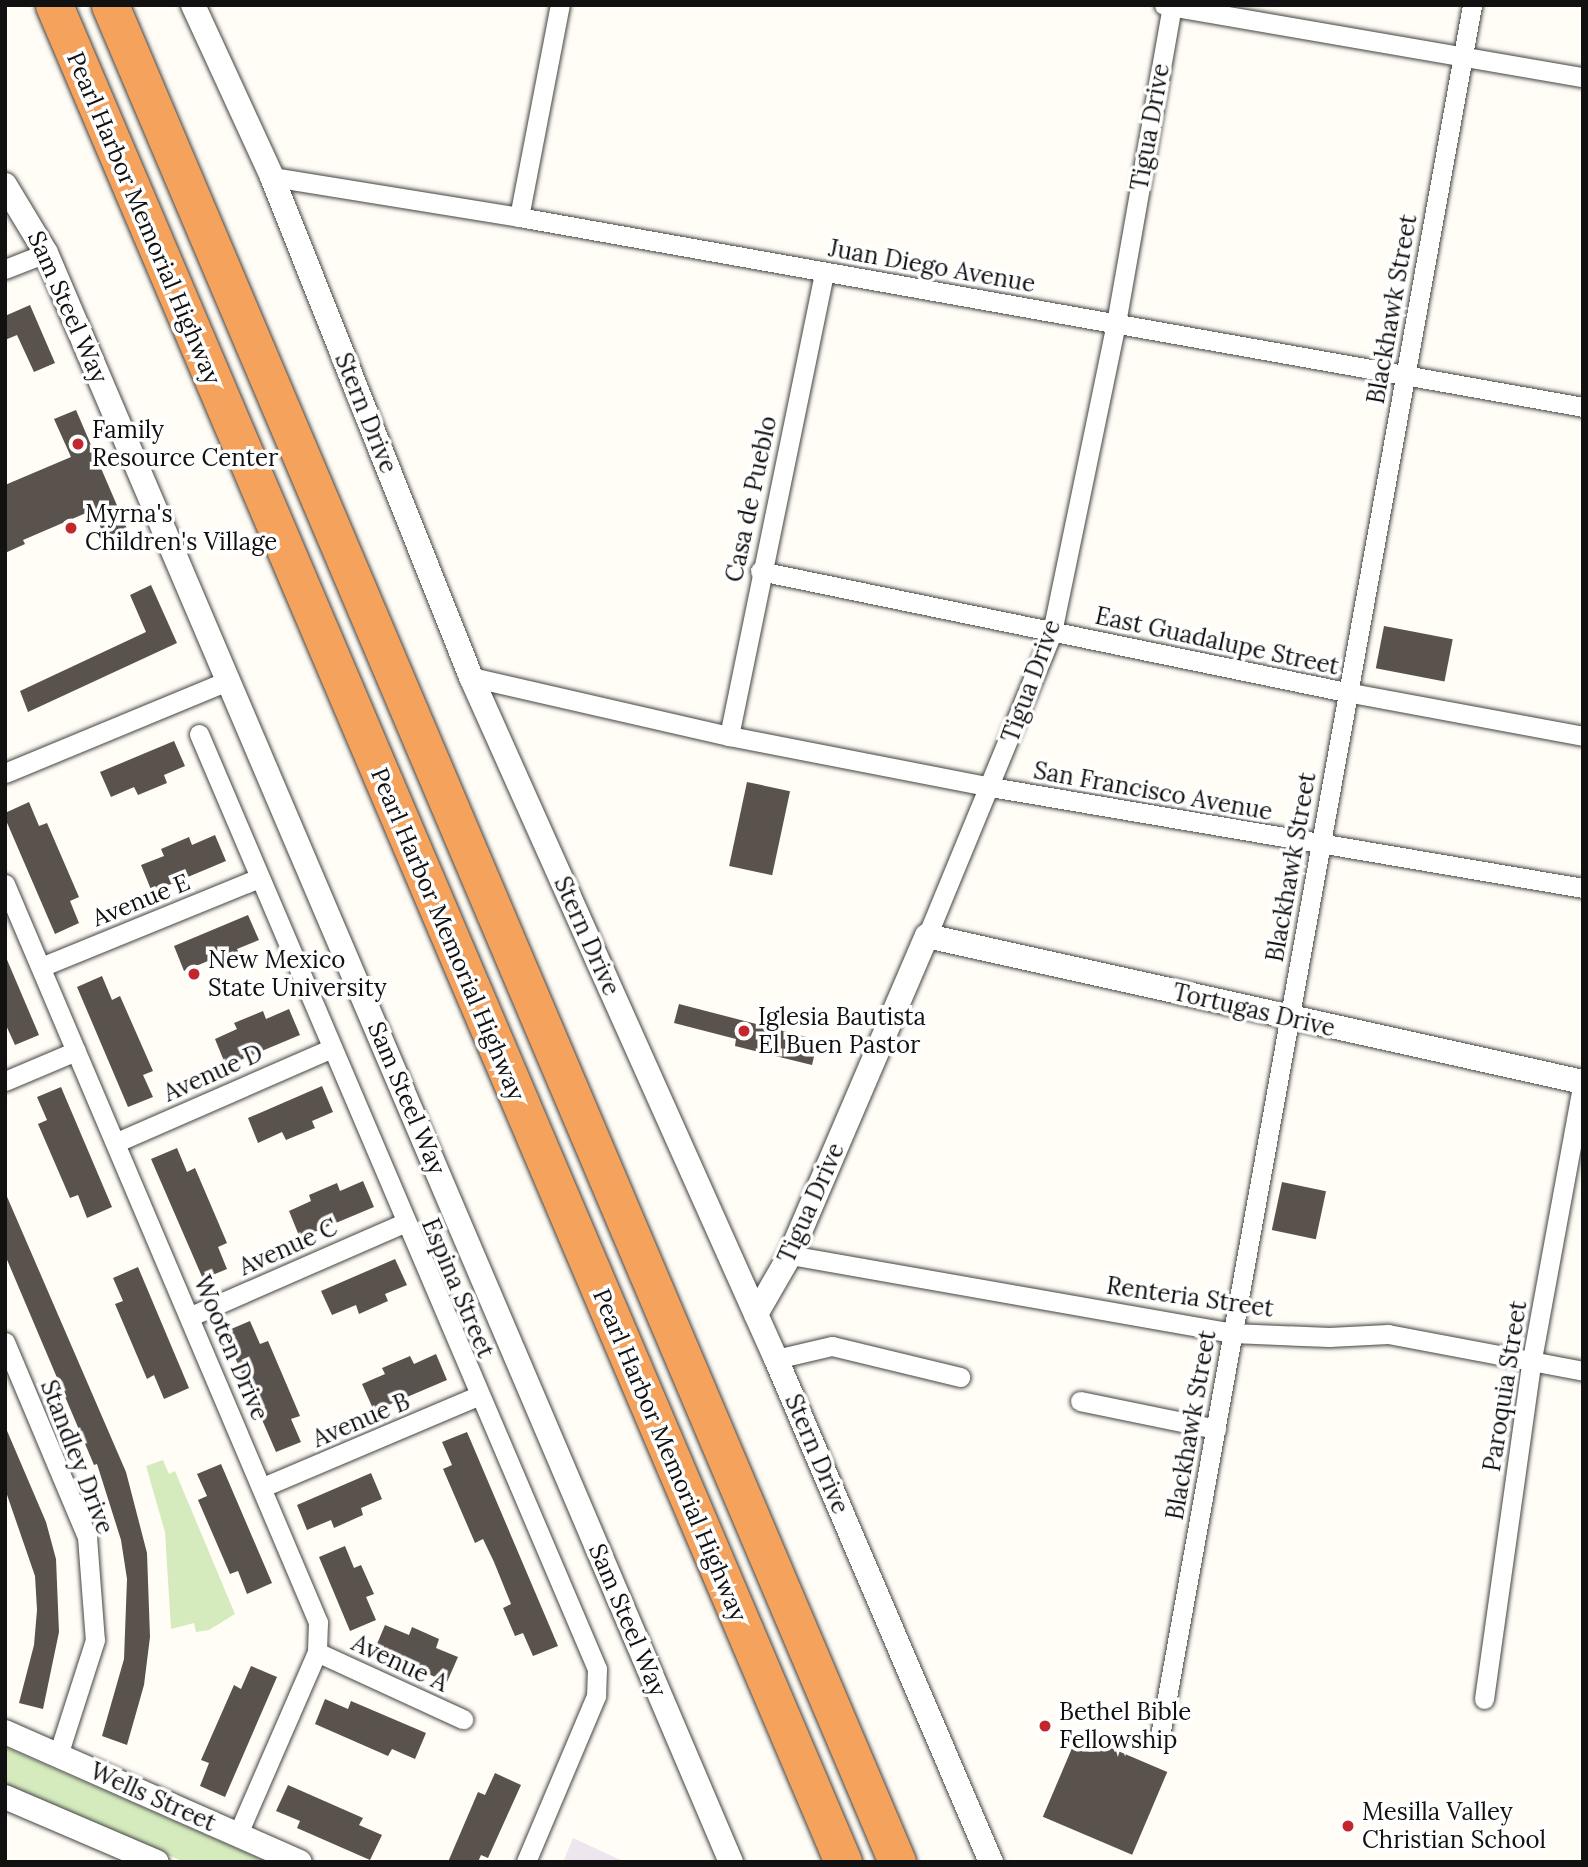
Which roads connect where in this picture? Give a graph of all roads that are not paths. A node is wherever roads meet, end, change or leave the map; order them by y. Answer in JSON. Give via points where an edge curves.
{"nodes":[{"id":1,"x":54,"y":5,"type":"edge"},
{"id":2,"x":110,"y":5,"type":"edge"},
{"id":3,"x":192,"y":5,"type":"edge"},
{"id":4,"x":560,"y":5,"type":"edge"},
{"id":5,"x":1472,"y":5,"type":"edge"},
{"id":6,"x":1169,"y":6,"type":"edge"},
{"id":7,"x":1461,"y":54,"type":"junction"},
{"id":8,"x":1583,"y":77,"type":"edge"},
{"id":9,"x":272,"y":177,"type":"junction"},
{"id":10,"x":5,"y":186,"type":"edge"},
{"id":11,"x":519,"y":216,"type":"junction"},
{"id":12,"x":46,"y":253,"type":"junction"},
{"id":13,"x":5,"y":270,"type":"edge"},
{"id":14,"x":824,"y":272,"type":"junction"},
{"id":15,"x":1116,"y":323,"type":"junction"},
{"id":16,"x":1405,"y":378,"type":"junction"},
{"id":17,"x":1583,"y":407,"type":"edge"},
{"id":18,"x":760,"y":571,"type":"junction"},
{"id":19,"x":1052,"y":632,"type":"junction"},
{"id":20,"x":471,"y":677,"type":"junction"},
{"id":21,"x":229,"y":680,"type":"junction"},
{"id":22,"x":1346,"y":692,"type":"junction"},
{"id":23,"x":199,"y":734,"type":"dead end"},
{"id":24,"x":729,"y":736,"type":"junction"},
{"id":25,"x":1583,"y":736,"type":"edge"},
{"id":26,"x":5,"y":773,"type":"edge"},
{"id":27,"x":991,"y":788,"type":"junction"},
{"id":28,"x":1319,"y":846,"type":"junction"},
{"id":29,"x":259,"y":878,"type":"junction"},
{"id":30,"x":5,"y":884,"type":"edge"},
{"id":31,"x":1583,"y":888,"type":"edge"},
{"id":32,"x":926,"y":936,"type":"junction"},
{"id":33,"x":41,"y":967,"type":"junction"},
{"id":34,"x":1290,"y":1019,"type":"junction"},
{"id":35,"x":330,"y":1049,"type":"junction"},
{"id":36,"x":76,"y":1051,"type":"junction"},
{"id":37,"x":5,"y":1081,"type":"edge"},
{"id":38,"x":1583,"y":1082,"type":"edge"},
{"id":39,"x":117,"y":1142,"type":"junction"},
{"id":40,"x":404,"y":1223,"type":"junction"},
{"id":41,"x":790,"y":1255,"type":"junction"},
{"id":42,"x":756,"y":1314,"type":"junction"},
{"id":43,"x":191,"y":1316,"type":"junction"},
{"id":44,"x":1232,"y":1333,"type":"junction"},
{"id":45,"x":5,"y":1342,"type":"edge"},
{"id":46,"x":776,"y":1359,"type":"junction"},
{"id":47,"x":1532,"y":1359,"type":"junction"},
{"id":48,"x":1583,"y":1371,"type":"edge"},
{"id":49,"x":961,"y":1377,"type":"dead end"},
{"id":50,"x":477,"y":1396,"type":"junction"},
{"id":51,"x":1080,"y":1401,"type":"dead end"},
{"id":52,"x":1216,"y":1429,"type":"junction"},
{"id":53,"x":263,"y":1487,"type":"junction"},
{"id":54,"x":317,"y":1652,"type":"junction"},
{"id":55,"x":1484,"y":1699,"type":"dead end"},
{"id":56,"x":463,"y":1719,"type":"dead end"},
{"id":57,"x":5,"y":1732,"type":"edge"},
{"id":58,"x":1160,"y":1737,"type":"dead end"},
{"id":59,"x":58,"y":1755,"type":"junction"},
{"id":60,"x":5,"y":1797,"type":"edge"},
{"id":61,"x":238,"y":1834,"type":"junction"},
{"id":62,"x":141,"y":1859,"type":"edge"},
{"id":63,"x":300,"y":1862,"type":"edge"},
{"id":64,"x":527,"y":1862,"type":"edge"},
{"id":65,"x":731,"y":1862,"type":"edge"},
{"id":66,"x":843,"y":1862,"type":"edge"},
{"id":67,"x":897,"y":1862,"type":"edge"},
{"id":68,"x":992,"y":1862,"type":"edge"}],
"edges":[{"from":1,"to":66,"type":"highway","name":"Pearl Harbor Memorial Highway"},
{"from":2,"to":67,"type":"highway","name":"Pearl Harbor Memorial Highway"},
{"from":3,"to":9,"type":"street","name":"Stern Drive"},
{"from":4,"to":11,"type":"street"},
{"from":5,"to":7,"type":"street","name":"Blackhawk Street"},
{"from":6,"to":7,"type":"street"},
{"from":6,"to":15,"type":"street","name":"Tigua Drive"},
{"from":7,"to":8,"type":"street"},
{"from":7,"to":16,"type":"street","name":"Blackhawk Street"},
{"from":9,"to":11,"type":"street","name":"Juan Diego Avenue"},
{"from":9,"to":20,"type":"street","name":"Stern Drive"},
{"from":10,"to":12,"type":"street","name":"Sam Steel Way"},
{"from":11,"to":14,"type":"street","name":"Juan Diego Avenue"},
{"from":12,"to":13,"type":"street"},
{"from":12,"to":21,"type":"street","name":"Sam Steel Way"},
{"from":14,"to":15,"type":"street","name":"Juan Diego Avenue"},
{"from":14,"to":18,"type":"street","name":"Casa de Pueblo"},
{"from":15,"to":16,"type":"street","name":"Juan Diego Avenue"},
{"from":15,"to":19,"type":"street","name":"Tigua Drive"},
{"from":16,"to":17,"type":"street","name":"Juan Diego Avenue"},
{"from":16,"to":22,"type":"street","name":"Blackhawk Street"},
{"from":18,"to":19,"type":"street","name":"East Guadalupe Street"},
{"from":18,"to":24,"type":"street","name":"Casa de Pueblo"},
{"from":19,"to":22,"type":"street","name":"East Guadalupe Street"},
{"from":19,"to":27,"type":"street","name":"Tigua Drive"},
{"from":20,"to":24,"type":"street","name":"San Francisco Avenue"},
{"from":20,"to":42,"type":"street","name":"Stern Drive"},
{"from":21,"to":26,"type":"street"},
{"from":21,"to":65,"type":"street","name":"Sam Steel Way"},
{"from":22,"to":25,"type":"street","name":"East Guadalupe Street"},
{"from":22,"to":28,"type":"street","name":"Blackhawk Street"},
{"from":23,"to":29,"type":"street","name":"Espina Street"},
{"from":24,"to":27,"type":"street","name":"San Francisco Avenue"},
{"from":27,"to":28,"type":"street","name":"San Francisco Avenue"},
{"from":27,"to":32,"type":"street","name":"Tigua Drive"},
{"from":28,"to":31,"type":"street","name":"San Francisco Avenue"},
{"from":28,"to":34,"type":"street","name":"Blackhawk Street"},
{"from":29,"to":33,"type":"street","name":"Avenue E"},
{"from":29,"to":35,"type":"street","name":"Espina Street"},
{"from":30,"to":33,"type":"street","name":"Wooten Drive"},
{"from":32,"to":34,"type":"street","name":"Tortugas Drive"},
{"from":32,"to":41,"type":"street","name":"Tigua Drive"},
{"from":33,"to":36,"type":"street","name":"Wooten Drive"},
{"from":34,"to":38,"type":"street","name":"Tortugas Drive"},
{"from":34,"to":44,"type":"street","name":"Blackhawk Street"},
{"from":35,"to":39,"type":"street","name":"Avenue D"},
{"from":35,"to":40,"type":"street","name":"Espina Street"},
{"from":36,"to":37,"type":"street"},
{"from":36,"to":39,"type":"street","name":"Wooten Drive"},
{"from":38,"to":47,"type":"street","name":"Paroquia Street"},
{"from":39,"to":43,"type":"street","name":"Wooten Drive"},
{"from":40,"to":43,"type":"street","name":"Avenue C"},
{"from":40,"to":50,"type":"street","name":"Espina Street"},
{"from":41,"to":42,"type":"street","name":"Tigua Drive"},
{"from":41,"to":44,"type":"street","name":"Renteria Street"},
{"from":42,"to":46,"type":"street","name":"Stern Drive"},
{"from":43,"to":53,"type":"street","name":"Wooten Drive"},
{"from":44,"to":47,"type":"street","name":"Renteria Street","via":[[1388,1334]]},
{"from":44,"to":52,"type":"street","name":"Blackhawk Street"},
{"from":45,"to":59,"type":"street","name":"Standley Drive","via":[[87,1537],[95,1640]]},
{"from":46,"to":49,"type":"street","via":[[832,1346]]},
{"from":46,"to":68,"type":"street","name":"Stern Drive"},
{"from":47,"to":48,"type":"street","name":"Renteria Street"},
{"from":47,"to":55,"type":"street","name":"Paroquia Street"},
{"from":50,"to":53,"type":"street","name":"Avenue B"},
{"from":50,"to":64,"type":"street","name":"Espina Street","via":[[599,1682]]},
{"from":51,"to":52,"type":"street"},
{"from":52,"to":58,"type":"street","name":"Blackhawk Street"},
{"from":53,"to":54,"type":"street","name":"Wooten Drive","via":[[318,1622]]},
{"from":54,"to":56,"type":"street","name":"Avenue A"},
{"from":54,"to":61,"type":"street","name":"Wooten Drive"},
{"from":57,"to":59,"type":"street","name":"Wells Street"},
{"from":59,"to":61,"type":"street","name":"Wells Street"},
{"from":60,"to":62,"type":"street"},
{"from":61,"to":63,"type":"street","name":"Wells Street"}]}
